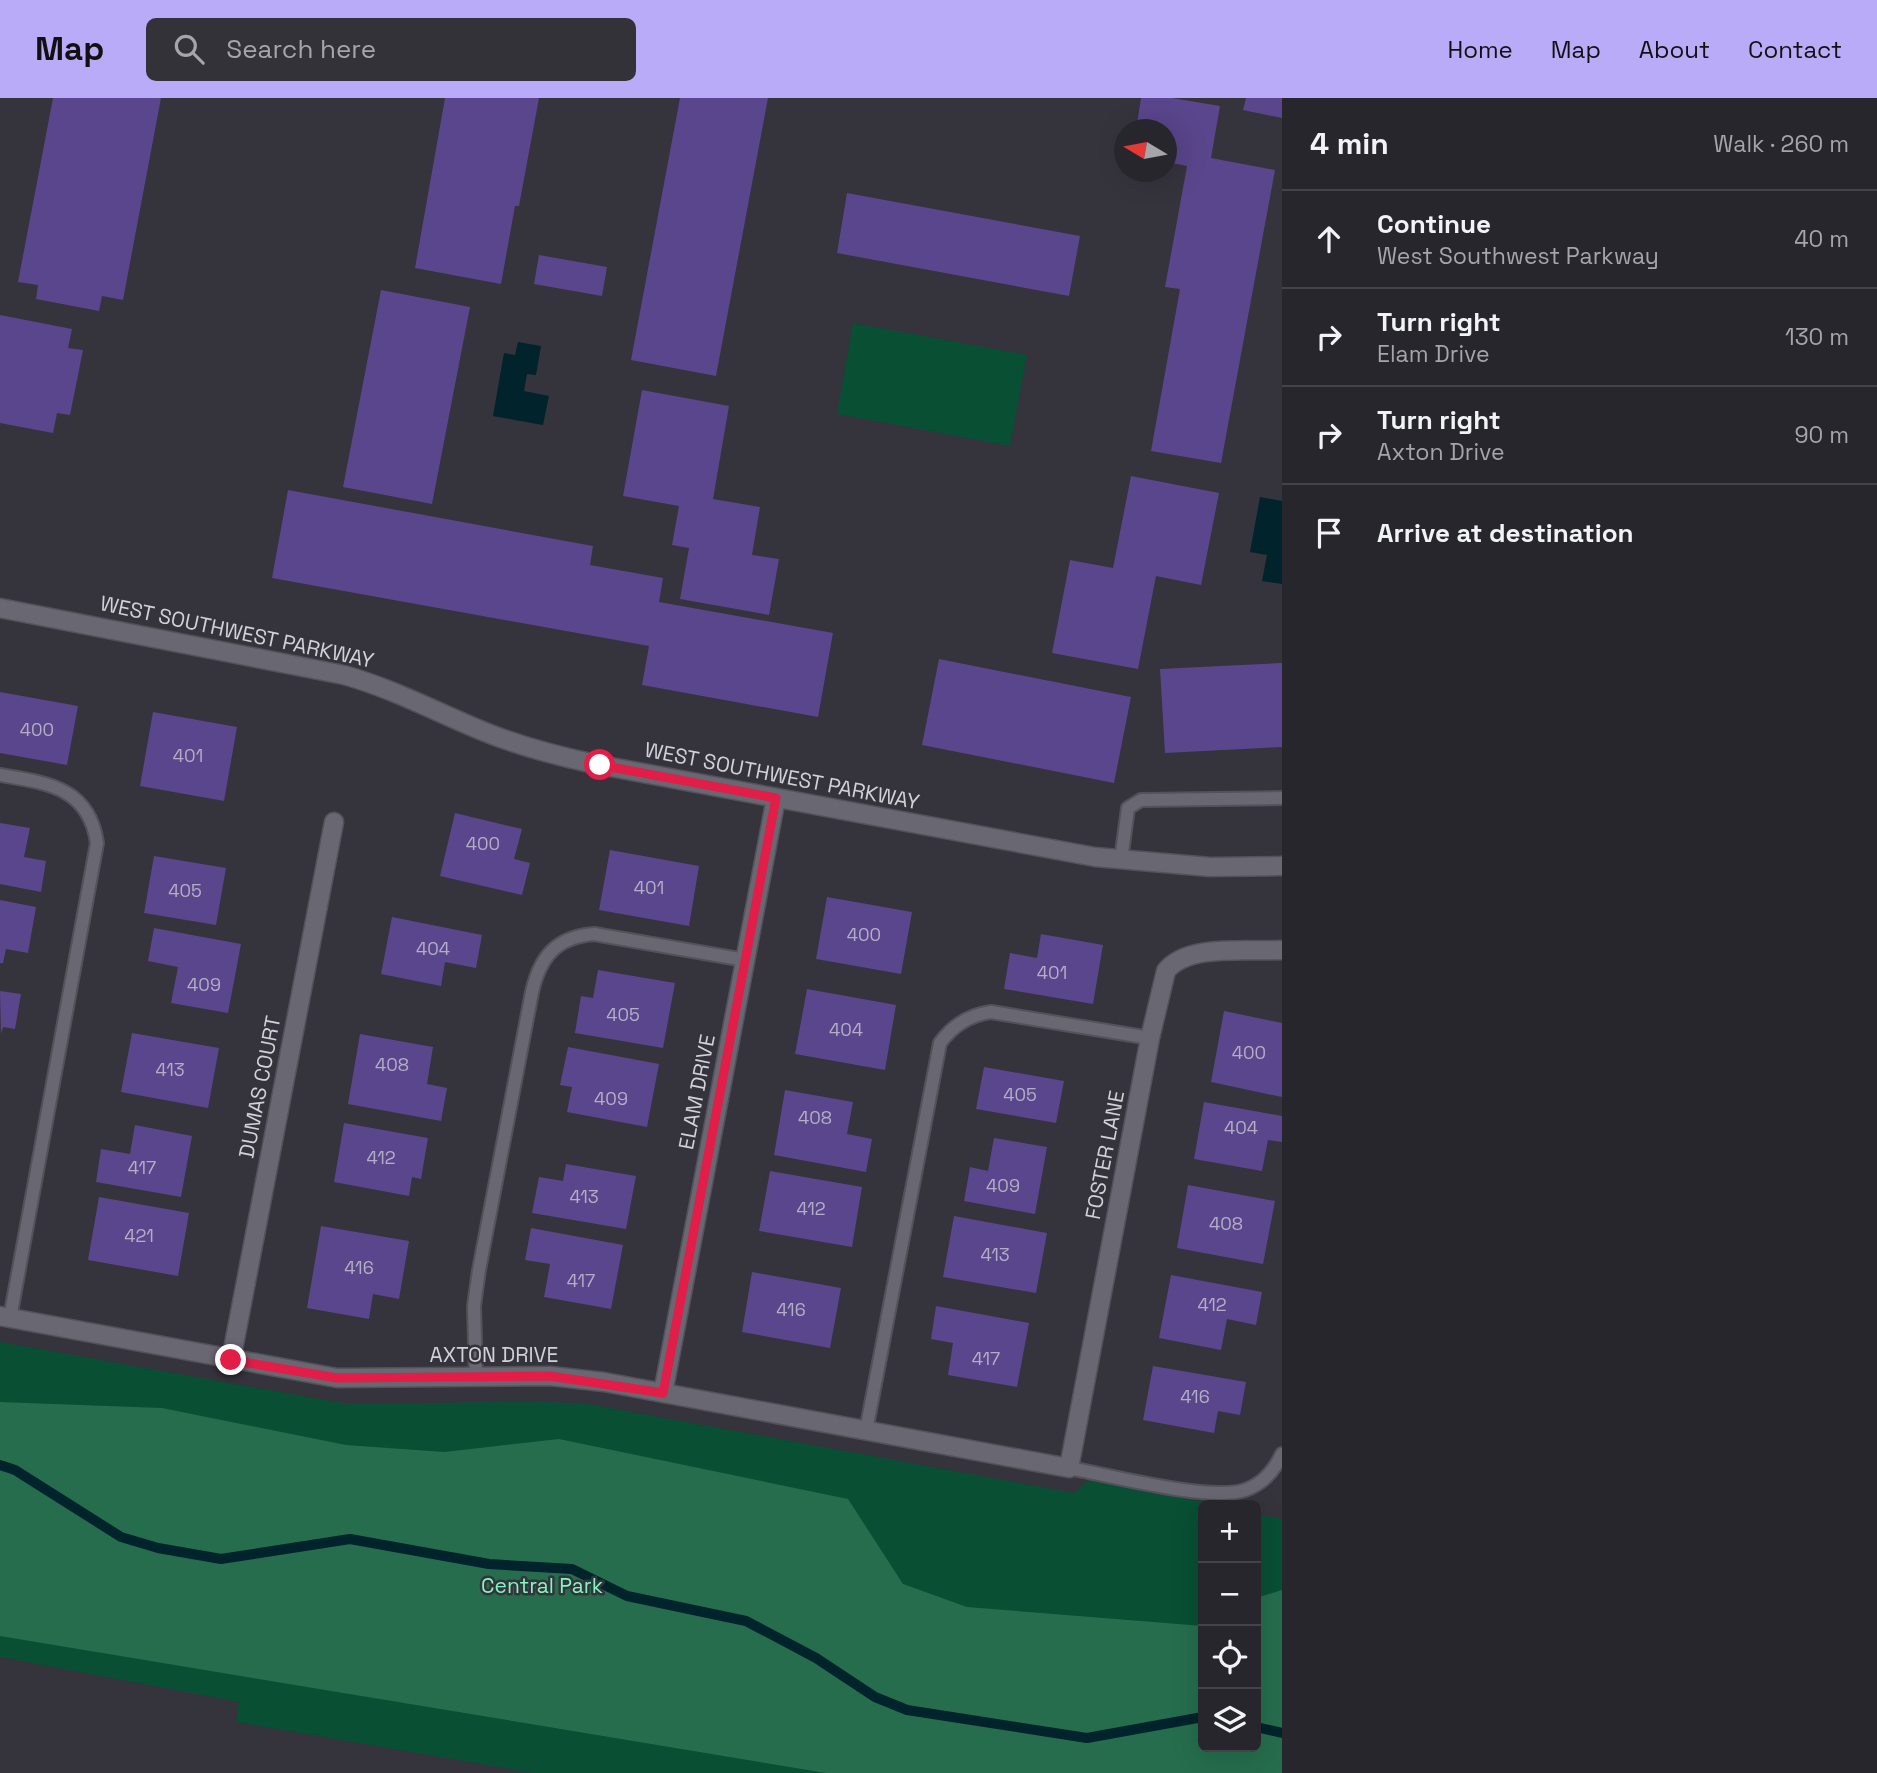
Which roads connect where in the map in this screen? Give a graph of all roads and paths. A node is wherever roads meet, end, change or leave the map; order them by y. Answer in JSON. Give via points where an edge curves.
{"nodes":[{"id":1,"x":0,"y":608,"type":"edge"},
{"id":2,"x":0,"y":775,"type":"edge"},
{"id":3,"x":776,"y":798,"type":"junction"},
{"id":4,"x":1282,"y":798,"type":"edge"},
{"id":5,"x":334,"y":822,"type":"dead end"},
{"id":6,"x":1121,"y":860,"type":"junction"},
{"id":7,"x":1282,"y":866,"type":"edge"},
{"id":8,"x":1282,"y":950,"type":"edge"},
{"id":9,"x":745,"y":960,"type":"junction"},
{"id":10,"x":1150,"y":1038,"type":"junction"},
{"id":11,"x":5,"y":1317,"type":"edge"},
{"id":12,"x":231,"y":1360,"type":"junction"},
{"id":13,"x":476,"y":1378,"type":"junction"},
{"id":14,"x":663,"y":1393,"type":"junction"},
{"id":15,"x":866,"y":1431,"type":"junction"},
{"id":16,"x":1282,"y":1454,"type":"edge"},
{"id":17,"x":1069,"y":1468,"type":"junction"}],
"edges":[{"from":1,"to":3,"type":"street","name":"WEST SOUTHWEST PARKWAY","via":[[344,675],[527,747]]},
{"from":2,"to":11,"type":"lane","via":[[50,784],[78,800],[94,826],[97,843]]},
{"from":3,"to":6,"type":"street","name":"WEST SOUTHWEST PARKWAY"},
{"from":3,"to":9,"type":"street","name":"ELAM DRIVE"},
{"from":4,"to":6,"type":"lane","via":[[1141,800],[1128,808]]},
{"from":5,"to":12,"type":"street","name":"DUMAS COURT"},
{"from":6,"to":7,"type":"street","name":"WEST SOUTHWEST PARKWAY","via":[[1210,867]]},
{"from":8,"to":10,"type":"street","name":"FOSTER LANE","via":[[1195,953],[1172,962],[1160,985]]},
{"from":9,"to":13,"type":"lane","via":[[594,934],[557,943],[541,963],[479,1270],[474,1306]]},
{"from":9,"to":14,"type":"street","name":"ELAM DRIVE"},
{"from":10,"to":15,"type":"lane","via":[[991,1012],[958,1023],[940,1043]]},
{"from":10,"to":17,"type":"street","name":"FOSTER LANE"},
{"from":11,"to":12,"type":"street","name":"AXTON DRIVE"},
{"from":12,"to":13,"type":"street","name":"AXTON DRIVE","via":[[337,1378]]},
{"from":13,"to":14,"type":"street","name":"AXTON DRIVE","via":[[560,1377]]},
{"from":14,"to":15,"type":"street","name":"AXTON DRIVE"},
{"from":15,"to":17,"type":"street","name":"AXTON DRIVE"},
{"from":16,"to":17,"type":"lane","via":[[1268,1477],[1242,1491],[1227,1493]]}]}
